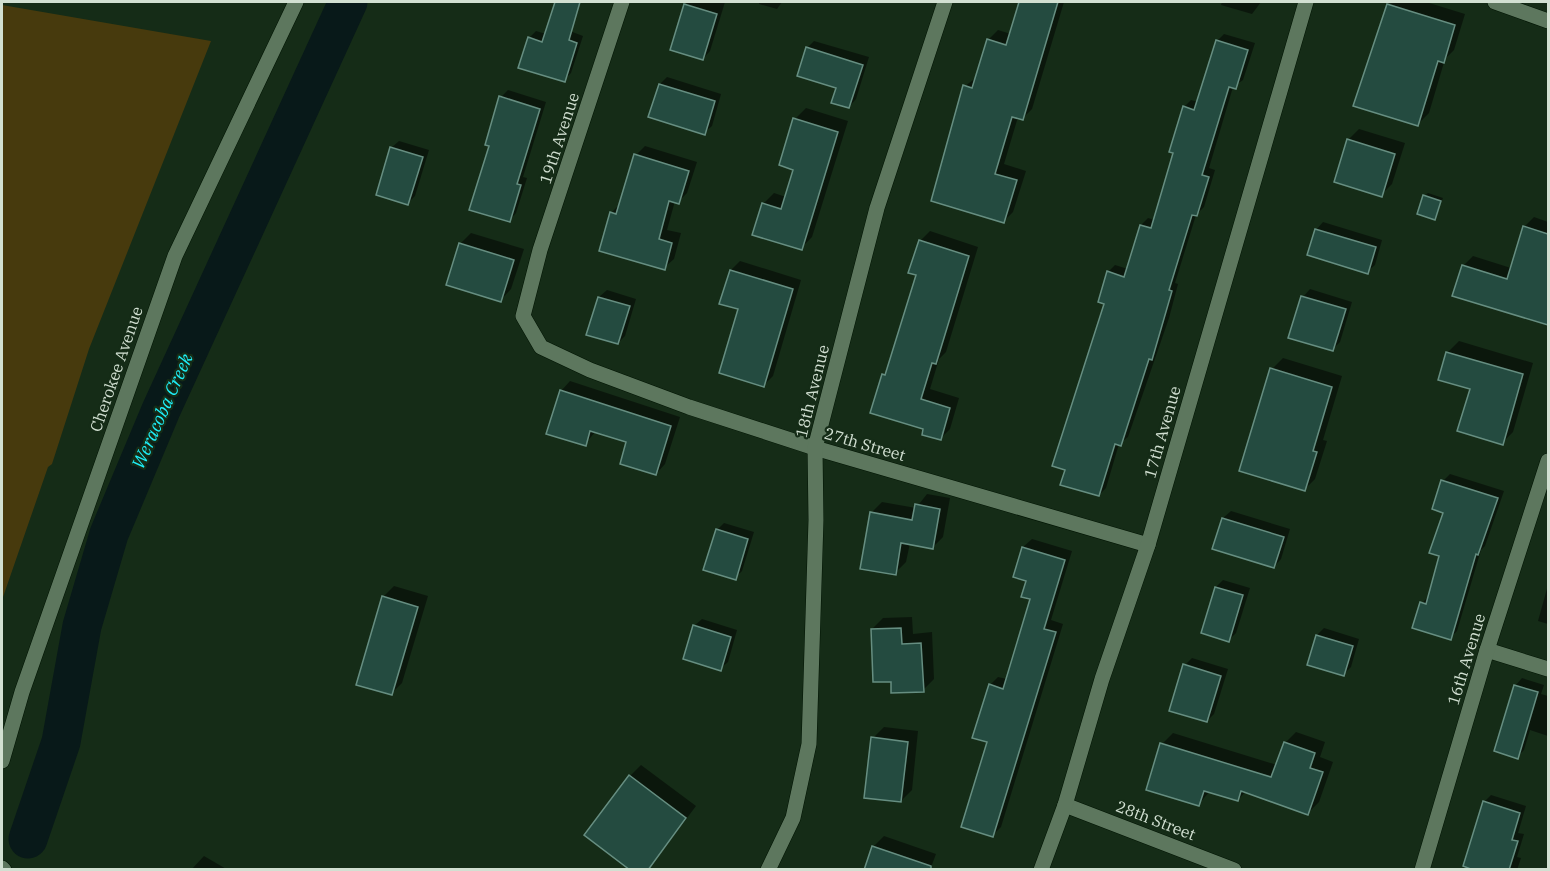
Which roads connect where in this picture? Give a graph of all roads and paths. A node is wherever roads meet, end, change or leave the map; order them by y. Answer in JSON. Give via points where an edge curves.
{"nodes":[{"id":1,"x":296,"y":2,"type":"edge"},
{"id":2,"x":622,"y":2,"type":"edge"},
{"id":3,"x":945,"y":2,"type":"edge"},
{"id":4,"x":1306,"y":2,"type":"edge"},
{"id":5,"x":1495,"y":2,"type":"edge"},
{"id":6,"x":1548,"y":21,"type":"edge"},
{"id":7,"x":531,"y":285,"type":"joint"},
{"id":8,"x":815,"y":448,"type":"junction"},
{"id":9,"x":1548,"y":461,"type":"edge"},
{"id":10,"x":1148,"y":545,"type":"junction"},
{"id":11,"x":1486,"y":651,"type":"junction"},
{"id":12,"x":1548,"y":669,"type":"edge"},
{"id":13,"x":2,"y":761,"type":"edge"},
{"id":14,"x":1065,"y":805,"type":"junction"},
{"id":15,"x":768,"y":870,"type":"edge"},
{"id":16,"x":1041,"y":870,"type":"edge"},
{"id":17,"x":1234,"y":870,"type":"edge"},
{"id":18,"x":1422,"y":870,"type":"edge"}],
"edges":[{"from":1,"to":13,"type":"street","name":"Cherokee Avenue","via":[[175,256],[22,692]]},
{"from":2,"to":7,"type":"street","name":"19th Avenue"},
{"from":3,"to":8,"type":"street","name":"18th Avenue","via":[[877,208]]},
{"from":4,"to":10,"type":"street","name":"17th Avenue"},
{"from":5,"to":6,"type":"street"},
{"from":7,"to":8,"type":"street","name":"27th Street","via":[[524,316],[540,347],[689,407]]},
{"from":8,"to":10,"type":"street","name":"27th Street"},
{"from":8,"to":15,"type":"street","name":"18th Avenue","via":[[809,744],[793,818]]},
{"from":9,"to":11,"type":"street","name":"16th Avenue"},
{"from":10,"to":14,"type":"street","name":"17th Avenue","via":[[1102,679]]},
{"from":11,"to":12,"type":"street"},
{"from":11,"to":18,"type":"street","name":"16th Avenue"},
{"from":14,"to":16,"type":"street","name":"17th Avenue"},
{"from":14,"to":17,"type":"street","name":"28th Street"}]}
